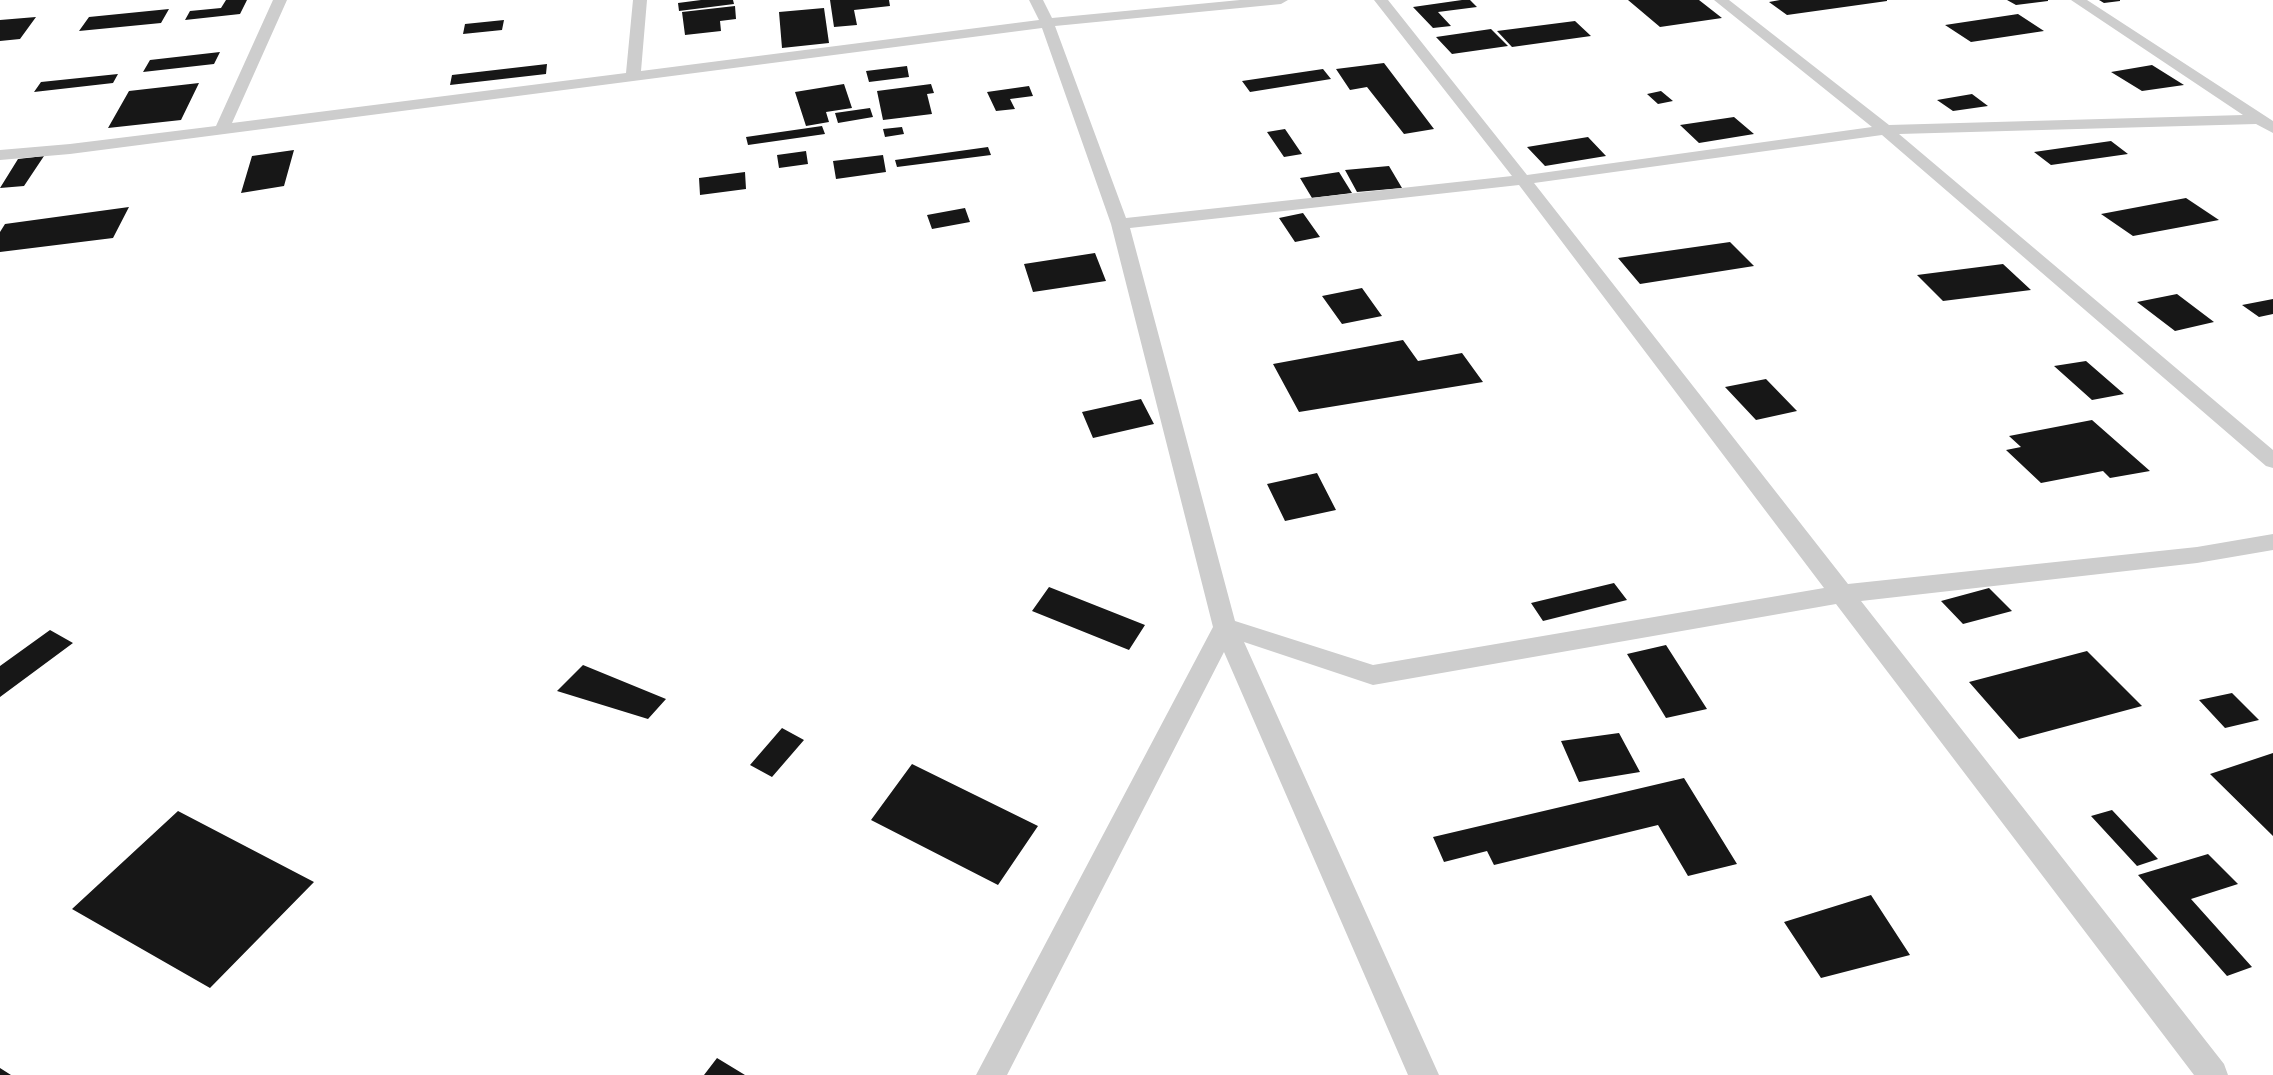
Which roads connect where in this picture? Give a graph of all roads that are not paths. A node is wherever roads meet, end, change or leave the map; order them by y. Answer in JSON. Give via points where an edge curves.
{"nodes":[{"id":1,"x":280,"y":0,"type":"edge"},
{"id":2,"x":640,"y":0,"type":"edge"},
{"id":3,"x":1036,"y":0,"type":"edge"},
{"id":4,"x":1281,"y":0,"type":"edge"},
{"id":5,"x":1381,"y":0,"type":"edge"},
{"id":6,"x":1721,"y":0,"type":"edge"},
{"id":7,"x":2078,"y":0,"type":"edge"},
{"id":8,"x":1047,"y":23,"type":"junction"},
{"id":9,"x":633,"y":76,"type":"junction"},
{"id":10,"x":2259,"y":119,"type":"junction"},
{"id":11,"x":2273,"y":128,"type":"edge"},
{"id":12,"x":222,"y":129,"type":"junction"},
{"id":13,"x":1885,"y":130,"type":"junction"},
{"id":14,"x":0,"y":155,"type":"edge"},
{"id":15,"x":1523,"y":180,"type":"junction"},
{"id":16,"x":1120,"y":224,"type":"junction"},
{"id":17,"x":2273,"y":461,"type":"edge"},
{"id":18,"x":2273,"y":542,"type":"edge"},
{"id":19,"x":1842,"y":594,"type":"junction"},
{"id":20,"x":1225,"y":627,"type":"junction"},
{"id":21,"x":991,"y":1075,"type":"edge"},
{"id":22,"x":1424,"y":1075,"type":"edge"},
{"id":23,"x":2213,"y":1075,"type":"edge"}],
"edges":[{"from":1,"to":12,"type":"street"},
{"from":2,"to":9,"type":"street"},
{"from":3,"to":8,"type":"street"},
{"from":4,"to":8,"type":"street"},
{"from":5,"to":15,"type":"street"},
{"from":6,"to":13,"type":"street"},
{"from":7,"to":10,"type":"street"},
{"from":8,"to":9,"type":"street"},
{"from":8,"to":16,"type":"street"},
{"from":9,"to":12,"type":"street"},
{"from":10,"to":11,"type":"street"},
{"from":10,"to":13,"type":"street"},
{"from":12,"to":14,"type":"street","via":[[70,149]]},
{"from":13,"to":15,"type":"street"},
{"from":13,"to":17,"type":"street"},
{"from":15,"to":16,"type":"street"},
{"from":15,"to":19,"type":"street"},
{"from":16,"to":20,"type":"street"},
{"from":18,"to":19,"type":"street","via":[[2197,555]]},
{"from":19,"to":20,"type":"street","via":[[1373,675]]},
{"from":19,"to":23,"type":"street"},
{"from":20,"to":21,"type":"street"},
{"from":20,"to":22,"type":"street"}]}
